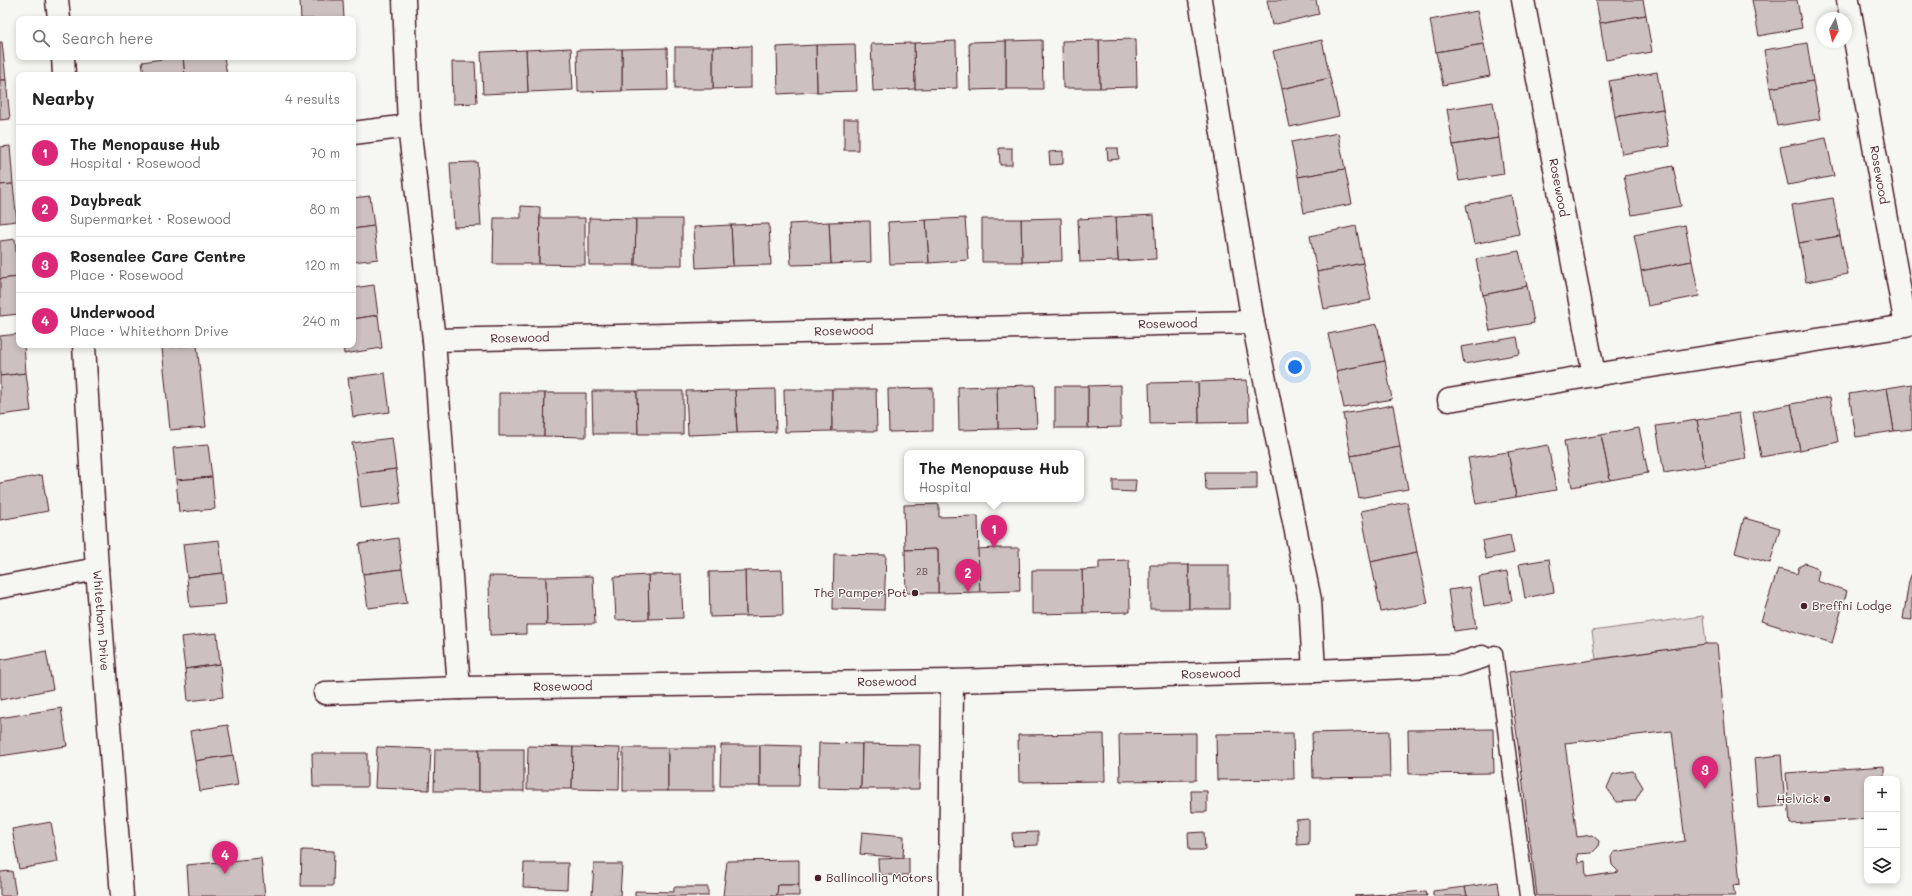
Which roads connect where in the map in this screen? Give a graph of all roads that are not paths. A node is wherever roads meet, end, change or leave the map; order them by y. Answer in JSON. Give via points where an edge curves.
{"nodes":[{"id":1,"x":57,"y":0,"type":"edge"},
{"id":2,"x":404,"y":0,"type":"edge"},
{"id":3,"x":1200,"y":0,"type":"edge"},
{"id":4,"x":1523,"y":0,"type":"edge"},
{"id":5,"x":1848,"y":0,"type":"edge"},
{"id":6,"x":59,"y":16,"type":"edge"},
{"id":7,"x":63,"y":60,"type":"edge"},
{"id":8,"x":64,"y":72,"type":"edge"},
{"id":9,"x":409,"y":126,"type":"junction"},
{"id":10,"x":356,"y":133,"type":"edge"},
{"id":11,"x":1253,"y":322,"type":"junction"},
{"id":12,"x":1909,"y":325,"type":"edge"},
{"id":13,"x":434,"y":340,"type":"junction"},
{"id":14,"x":84,"y":348,"type":"edge"},
{"id":15,"x":1594,"y":375,"type":"junction"},
{"id":16,"x":1449,"y":400,"type":"dead end"},
{"id":17,"x":97,"y":570,"type":"junction"},
{"id":18,"x":0,"y":587,"type":"edge"},
{"id":19,"x":1489,"y":655,"type":"joint"},
{"id":20,"x":1314,"y":671,"type":"junction"},
{"id":21,"x":952,"y":681,"type":"junction"},
{"id":22,"x":459,"y":688,"type":"junction"},
{"id":23,"x":325,"y":693,"type":"dead end"},
{"id":24,"x":122,"y":896,"type":"edge"},
{"id":25,"x":950,"y":896,"type":"edge"},
{"id":26,"x":1527,"y":896,"type":"edge"}],
"edges":[{"from":1,"to":6,"type":"street"},
{"from":2,"to":9,"type":"street"},
{"from":3,"to":11,"type":"street"},
{"from":4,"to":15,"type":"street","name":"Rosewood"},
{"from":5,"to":12,"type":"street","name":"Rosewood"},
{"from":7,"to":8,"type":"street"},
{"from":9,"to":10,"type":"street"},
{"from":9,"to":13,"type":"street"},
{"from":11,"to":13,"type":"street","name":"Rosewood"},
{"from":11,"to":20,"type":"street","via":[[1310,600]]},
{"from":12,"to":15,"type":"street","name":"Rosewood"},
{"from":13,"to":22,"type":"street"},
{"from":14,"to":17,"type":"street","name":"Whitethorn Drive"},
{"from":15,"to":16,"type":"street","name":"Rosewood"},
{"from":17,"to":18,"type":"street"},
{"from":17,"to":24,"type":"street","name":"Whitethorn Drive"},
{"from":19,"to":20,"type":"street","name":"Rosewood","via":[[1456,665]]},
{"from":19,"to":26,"type":"lane"},
{"from":20,"to":21,"type":"street","name":"Rosewood"},
{"from":21,"to":22,"type":"street","name":"Rosewood"},
{"from":21,"to":25,"type":"street"},
{"from":22,"to":23,"type":"street","name":"Rosewood"}]}
